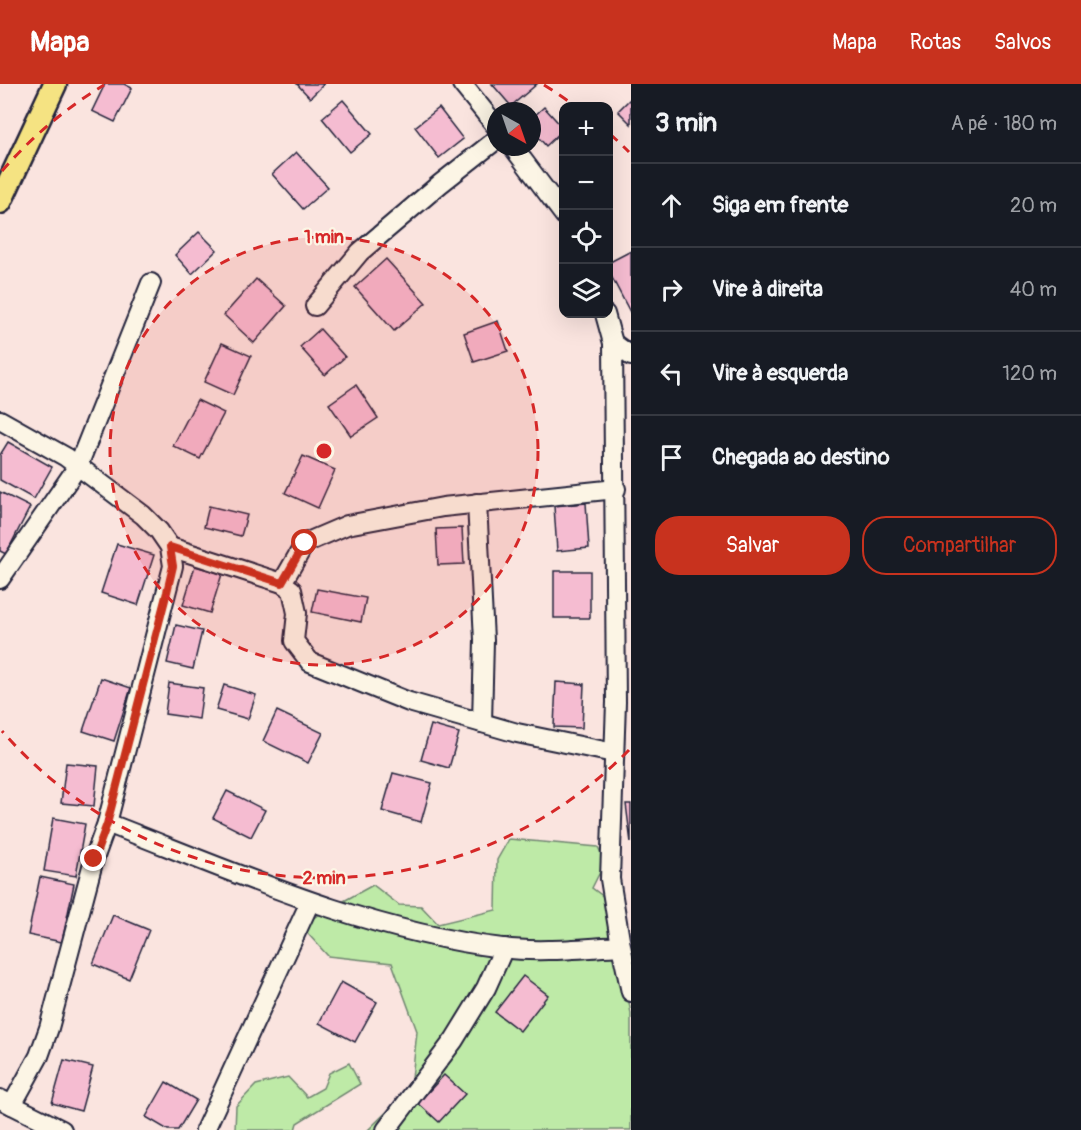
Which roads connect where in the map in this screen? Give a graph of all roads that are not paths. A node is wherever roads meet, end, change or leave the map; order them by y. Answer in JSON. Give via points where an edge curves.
{"nodes":[{"id":1,"x":55,"y":84,"type":"edge"},
{"id":2,"x":462,"y":84,"type":"edge"},
{"id":3,"x":487,"y":115,"type":"edge"},
{"id":4,"x":487,"y":147,"type":"edge"},
{"id":5,"x":520,"y":156,"type":"edge"},
{"id":6,"x":6,"y":172,"type":"edge"},
{"id":7,"x":0,"y":202,"type":"edge"},
{"id":8,"x":560,"y":210,"type":"edge"},
{"id":9,"x":151,"y":283,"type":"dead end"},
{"id":10,"x":315,"y":306,"type":"dead end"},
{"id":11,"x":606,"y":318,"type":"edge"},
{"id":12,"x":614,"y":343,"type":"junction"},
{"id":13,"x":631,"y":356,"type":"edge"},
{"id":14,"x":0,"y":420,"type":"edge"},
{"id":15,"x":78,"y":466,"type":"junction"},
{"id":16,"x":615,"y":489,"type":"junction"},
{"id":17,"x":477,"y":503,"type":"junction"},
{"id":18,"x":170,"y":547,"type":"junction"},
{"id":19,"x":0,"y":579,"type":"edge"},
{"id":20,"x":282,"y":583,"type":"junction"},
{"id":21,"x":482,"y":723,"type":"junction"},
{"id":22,"x":614,"y":753,"type":"junction"},
{"id":23,"x":622,"y":782,"type":"edge"},
{"id":24,"x":107,"y":824,"type":"junction"},
{"id":25,"x":310,"y":902,"type":"junction"},
{"id":26,"x":621,"y":946,"type":"junction"},
{"id":27,"x":504,"y":948,"type":"junction"},
{"id":28,"x":631,"y":992,"type":"edge"},
{"id":29,"x":6,"y":1102,"type":"edge"},
{"id":30,"x":62,"y":1130,"type":"edge"},
{"id":31,"x":205,"y":1130,"type":"edge"},
{"id":32,"x":386,"y":1130,"type":"edge"}],
"edges":[{"from":1,"to":6,"type":"main road"},
{"from":2,"to":3,"type":"street"},
{"from":4,"to":10,"type":"street","via":[[360,252]]},
{"from":5,"to":8,"type":"street"},
{"from":6,"to":7,"type":"main road"},
{"from":9,"to":15,"type":"street"},
{"from":11,"to":12,"type":"street"},
{"from":12,"to":13,"type":"street"},
{"from":12,"to":16,"type":"street"},
{"from":14,"to":15,"type":"street"},
{"from":15,"to":18,"type":"street","via":[[143,515]]},
{"from":15,"to":19,"type":"street"},
{"from":16,"to":17,"type":"street"},
{"from":16,"to":22,"type":"street"},
{"from":17,"to":20,"type":"street","via":[[347,525],[305,543]]},
{"from":17,"to":21,"type":"street","via":[[484,640]]},
{"from":18,"to":20,"type":"street"},
{"from":18,"to":24,"type":"street","via":[[173,566]]},
{"from":20,"to":21,"type":"street","via":[[292,590],[297,613],[294,641],[310,662],[409,702]]},
{"from":21,"to":22,"type":"street"},
{"from":22,"to":23,"type":"street"},
{"from":23,"to":26,"type":"street","via":[[610,879]]},
{"from":24,"to":25,"type":"street"},
{"from":24,"to":29,"type":"street","via":[[39,1056]]},
{"from":25,"to":27,"type":"street","via":[[432,937]]},
{"from":25,"to":31,"type":"street"},
{"from":26,"to":27,"type":"street"},
{"from":26,"to":28,"type":"street"},
{"from":27,"to":32,"type":"street","via":[[464,1024]]},
{"from":29,"to":30,"type":"street"}]}
